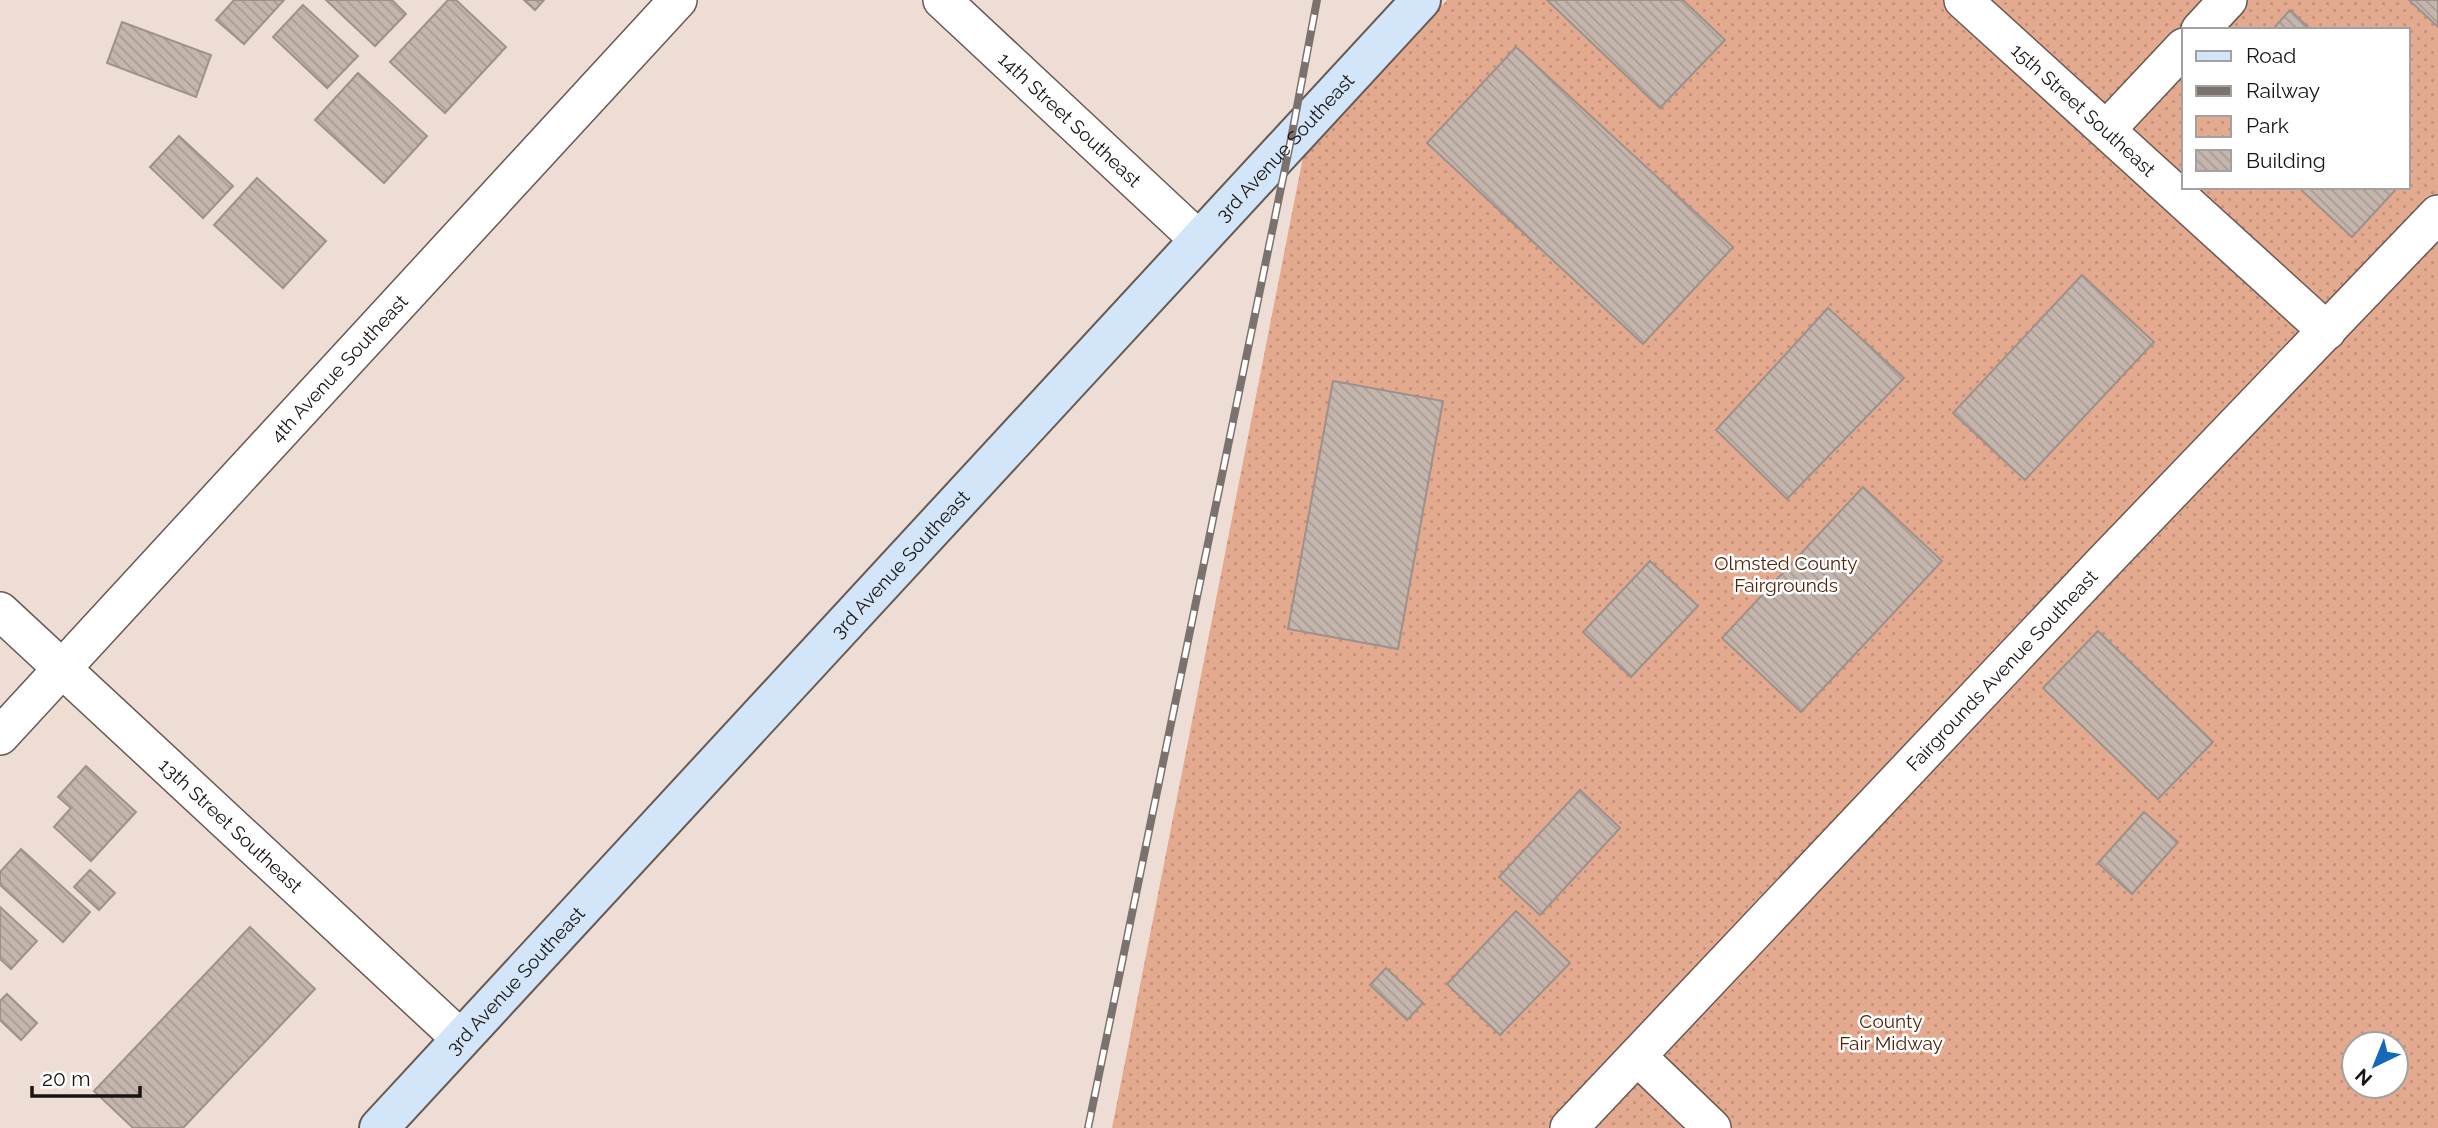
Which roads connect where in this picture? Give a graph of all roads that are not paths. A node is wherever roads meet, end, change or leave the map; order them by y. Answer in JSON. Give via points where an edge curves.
{"nodes":[{"id":1,"x":678,"y":0,"type":"edge"},
{"id":2,"x":942,"y":0,"type":"edge"},
{"id":3,"x":1421,"y":0,"type":"edge"},
{"id":4,"x":1963,"y":0,"type":"edge"},
{"id":5,"x":2228,"y":0,"type":"edge"},
{"id":6,"x":2202,"y":28,"type":"edge"},
{"id":7,"x":2182,"y":49,"type":"edge"},
{"id":8,"x":2107,"y":129,"type":"junction"},
{"id":9,"x":2438,"y":214,"type":"edge"},
{"id":10,"x":1198,"y":239,"type":"junction"},
{"id":11,"x":2327,"y":331,"type":"junction"},
{"id":12,"x":0,"y":611,"type":"edge"},
{"id":13,"x":61,"y":670,"type":"junction"},
{"id":14,"x":0,"y":736,"type":"edge"},
{"id":15,"x":461,"y":1039,"type":"junction"},
{"id":16,"x":1638,"y":1057,"type":"junction"},
{"id":17,"x":379,"y":1128,"type":"edge"},
{"id":18,"x":1569,"y":1128,"type":"edge"},
{"id":19,"x":1712,"y":1128,"type":"edge"}],
"edges":[{"from":1,"to":13,"type":"street","name":"4th Avenue Southeast"},
{"from":2,"to":10,"type":"street","name":"14th Street Southeast"},
{"from":3,"to":10,"type":"main road","name":"3rd Avenue Southeast"},
{"from":4,"to":8,"type":"street","name":"15th Street Southeast"},
{"from":5,"to":6,"type":"street"},
{"from":7,"to":8,"type":"street"},
{"from":8,"to":11,"type":"street","name":"15th Street Southeast"},
{"from":9,"to":11,"type":"street","name":"Fairgrounds Avenue Southeast"},
{"from":10,"to":15,"type":"main road","name":"3rd Avenue Southeast"},
{"from":11,"to":16,"type":"street","name":"Fairgrounds Avenue Southeast"},
{"from":12,"to":13,"type":"street","name":"13th Street Southeast"},
{"from":13,"to":14,"type":"street","name":"4th Avenue Southeast"},
{"from":13,"to":15,"type":"street","name":"13th Street Southeast"},
{"from":15,"to":17,"type":"main road","name":"3rd Avenue Southeast"},
{"from":16,"to":18,"type":"street","name":"Fairgrounds Avenue Southeast"},
{"from":16,"to":19,"type":"street"}]}
